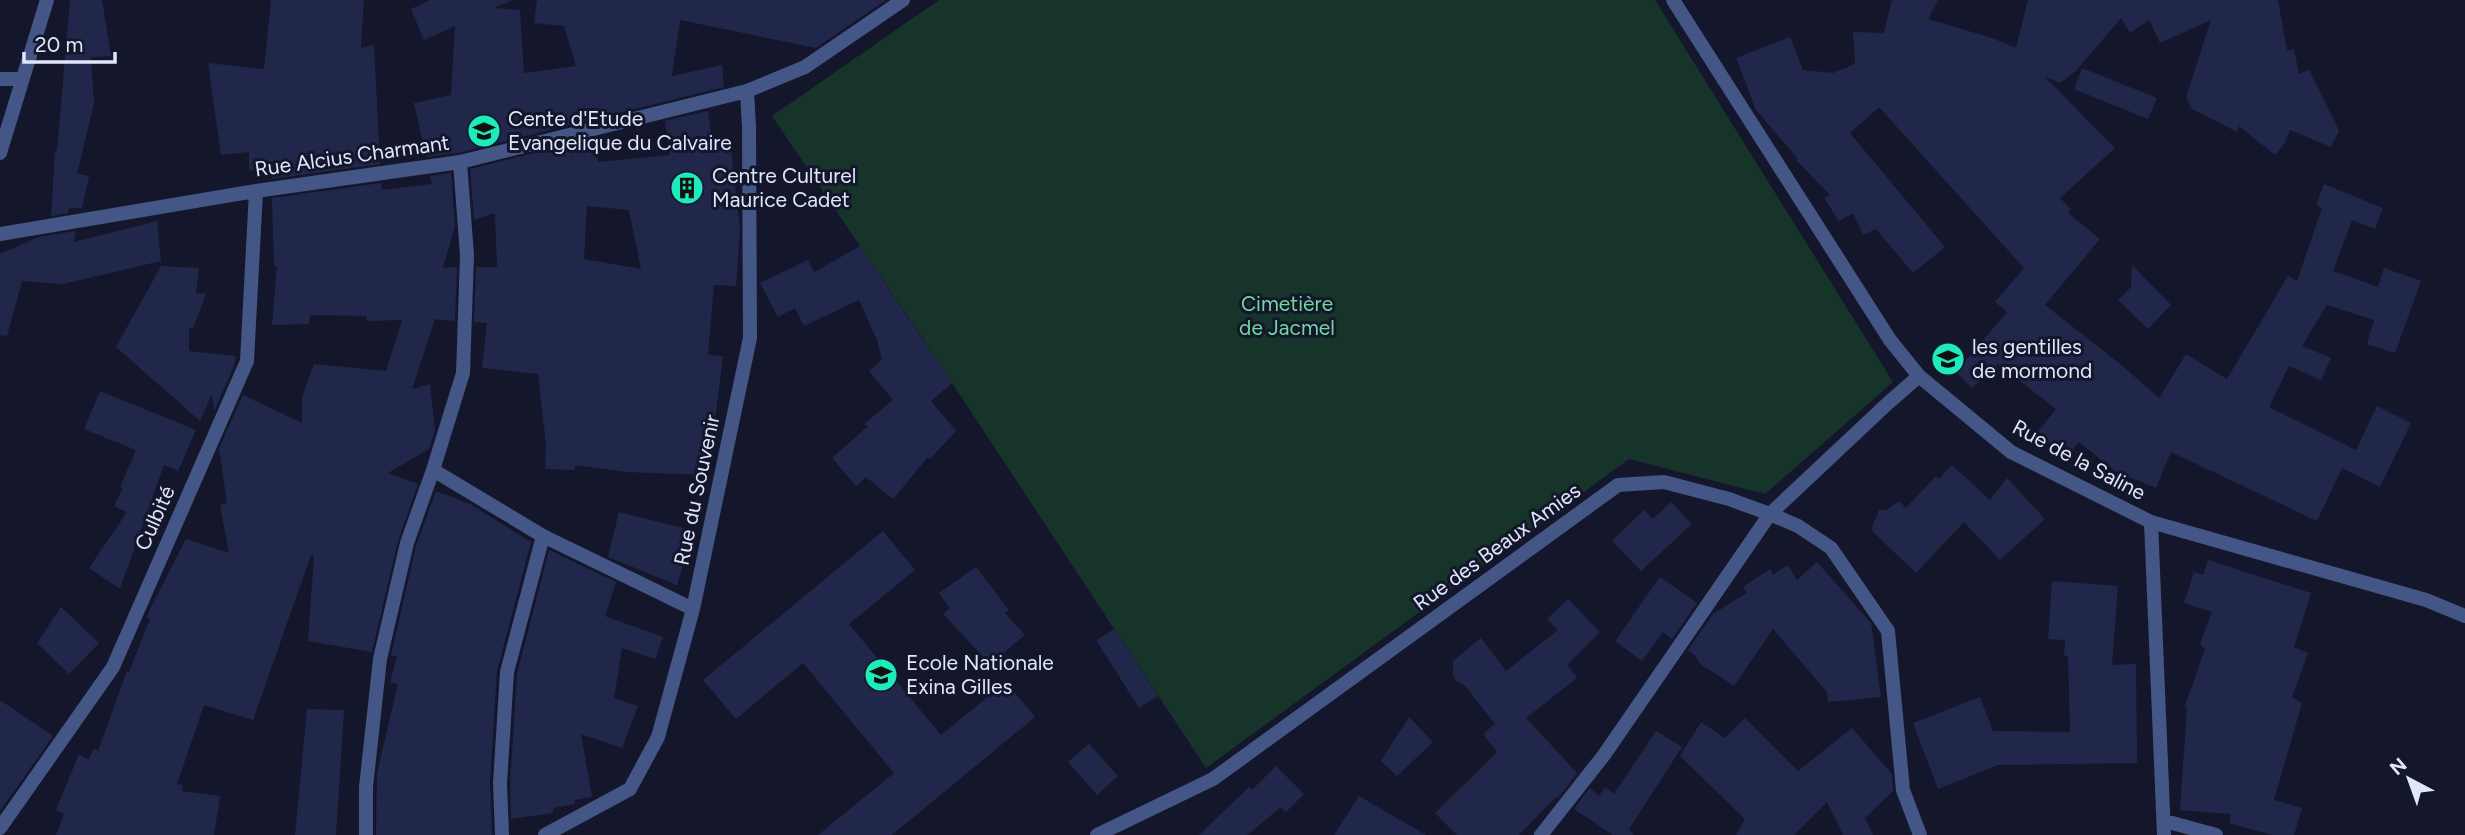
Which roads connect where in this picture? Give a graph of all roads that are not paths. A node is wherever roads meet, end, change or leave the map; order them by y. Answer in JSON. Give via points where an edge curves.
{"nodes":[{"id":1,"x":47,"y":0,"type":"edge"},
{"id":2,"x":903,"y":0,"type":"edge"},
{"id":3,"x":1673,"y":0,"type":"edge"},
{"id":4,"x":0,"y":79,"type":"edge"},
{"id":5,"x":22,"y":79,"type":"junction"},
{"id":6,"x":747,"y":91,"type":"junction"},
{"id":7,"x":0,"y":153,"type":"edge"},
{"id":8,"x":460,"y":162,"type":"junction"},
{"id":9,"x":256,"y":191,"type":"junction"},
{"id":10,"x":0,"y":234,"type":"edge"},
{"id":11,"x":1919,"y":376,"type":"junction"},
{"id":12,"x":433,"y":470,"type":"junction"},
{"id":13,"x":1770,"y":514,"type":"junction"},
{"id":14,"x":2151,"y":522,"type":"junction"},
{"id":15,"x":542,"y":536,"type":"junction"},
{"id":16,"x":693,"y":609,"type":"junction"},
{"id":17,"x":2465,"y":616,"type":"edge"},
{"id":18,"x":0,"y":828,"type":"edge"},
{"id":19,"x":2165,"y":828,"type":"edge"},
{"id":20,"x":366,"y":835,"type":"edge"},
{"id":21,"x":502,"y":835,"type":"edge"},
{"id":22,"x":545,"y":835,"type":"edge"},
{"id":23,"x":1097,"y":835,"type":"edge"},
{"id":24,"x":1541,"y":835,"type":"edge"},
{"id":25,"x":1920,"y":835,"type":"edge"},
{"id":26,"x":2216,"y":835,"type":"edge"}],
"edges":[{"from":1,"to":5,"type":"street"},
{"from":2,"to":6,"type":"street","name":"Rue Alcius Charmant","via":[[805,67]]},
{"from":3,"to":11,"type":"street","name":"Rue de la Saline","via":[[1890,340]]},
{"from":4,"to":5,"type":"street"},
{"from":5,"to":7,"type":"street"},
{"from":6,"to":8,"type":"street","name":"Rue Alcius Charmant"},
{"from":6,"to":16,"type":"street","name":"Rue du Souvenir","via":[[750,338]]},
{"from":8,"to":9,"type":"street","name":"Rue Alcius Charmant"},
{"from":8,"to":12,"type":"street","via":[[467,256],[463,373]]},
{"from":9,"to":10,"type":"street","name":"Rue Alcius Charmant"},
{"from":9,"to":18,"type":"street","name":"Culbité","via":[[247,360],[113,667]]},
{"from":11,"to":13,"type":"street"},
{"from":11,"to":14,"type":"street","name":"Rue de la Saline","via":[[2011,452]]},
{"from":12,"to":15,"type":"street"},
{"from":12,"to":20,"type":"street","via":[[407,543],[380,659],[366,787]]},
{"from":13,"to":23,"type":"street","name":"Rue des Beaux Amies","via":[[1664,482],[1618,485],[1213,779]]},
{"from":13,"to":24,"type":"street","via":[[1604,755]]},
{"from":13,"to":25,"type":"street","name":"Rue des Beaux Amies","via":[[1830,548],[1888,631],[1903,790]]},
{"from":14,"to":17,"type":"street","name":"Rue de la Saline","via":[[2426,600]]},
{"from":14,"to":19,"type":"street"},
{"from":15,"to":16,"type":"street"},
{"from":15,"to":21,"type":"street","via":[[507,672],[500,783]]},
{"from":16,"to":22,"type":"street","name":"Rue du Souvenir","via":[[658,737],[630,789]]},
{"from":19,"to":26,"type":"street"}]}
